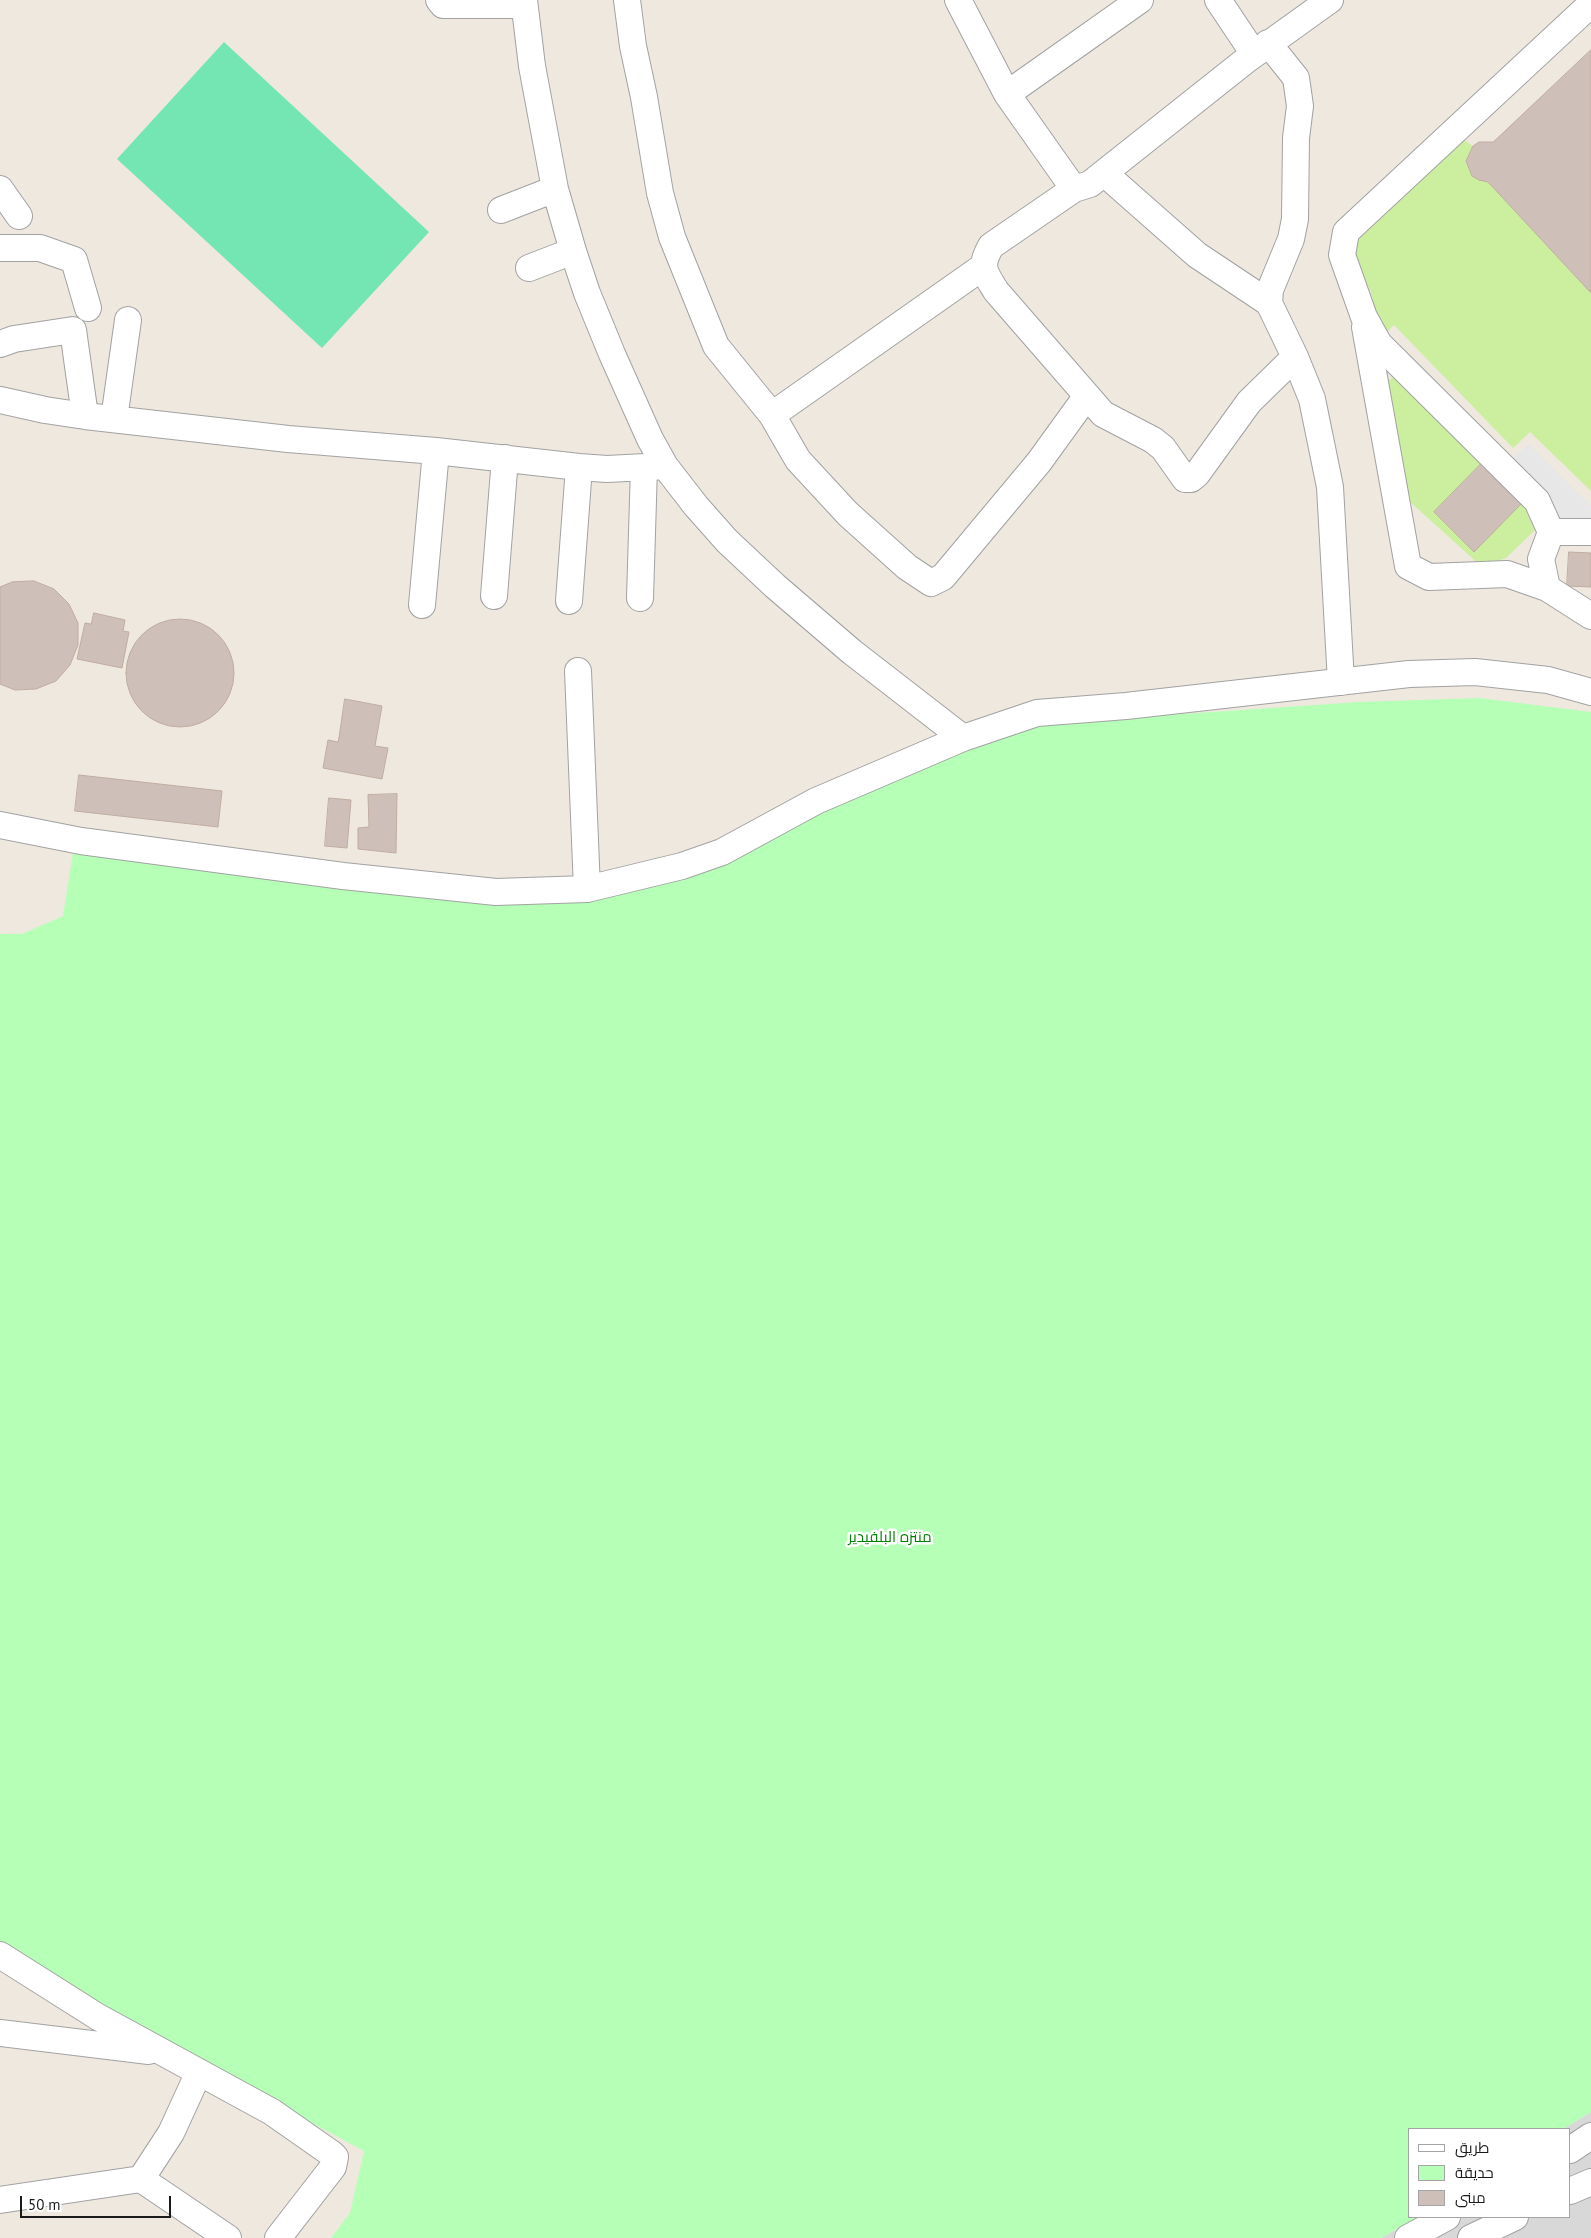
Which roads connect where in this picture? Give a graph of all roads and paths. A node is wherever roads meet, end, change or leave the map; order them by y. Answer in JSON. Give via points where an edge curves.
{"nodes":[{"id":1,"x":439,"y":0,"type":"edge"},
{"id":2,"x":627,"y":0,"type":"edge"},
{"id":3,"x":958,"y":0,"type":"edge"},
{"id":4,"x":1140,"y":0,"type":"edge"},
{"id":5,"x":1218,"y":0,"type":"edge"},
{"id":6,"x":1330,"y":0,"type":"edge"},
{"id":7,"x":524,"y":2,"type":"edge"},
{"id":8,"x":1591,"y":4,"type":"edge"},
{"id":9,"x":1591,"y":30,"type":"edge"},
{"id":10,"x":1261,"y":48,"type":"junction"},
{"id":11,"x":1531,"y":58,"type":"junction"},
{"id":12,"x":1007,"y":94,"type":"junction"},
{"id":13,"x":1104,"y":173,"type":"junction"},
{"id":14,"x":0,"y":189,"type":"edge"},
{"id":15,"x":555,"y":189,"type":"junction"},
{"id":16,"x":1074,"y":189,"type":"junction"},
{"id":17,"x":501,"y":210,"type":"dead end"},
{"id":18,"x":20,"y":216,"type":"dead end"},
{"id":19,"x":0,"y":248,"type":"edge"},
{"id":20,"x":573,"y":251,"type":"junction"},
{"id":21,"x":984,"y":266,"type":"junction"},
{"id":22,"x":529,"y":268,"type":"dead end"},
{"id":23,"x":1269,"y":303,"type":"junction"},
{"id":24,"x":88,"y":308,"type":"dead end"},
{"id":25,"x":1364,"y":317,"type":"junction"},
{"id":26,"x":128,"y":320,"type":"dead end"},
{"id":27,"x":0,"y":344,"type":"edge"},
{"id":28,"x":1295,"y":357,"type":"junction"},
{"id":29,"x":1086,"y":397,"type":"junction"},
{"id":30,"x":0,"y":400,"type":"edge"},
{"id":31,"x":772,"y":415,"type":"junction"},
{"id":32,"x":85,"y":416,"type":"junction"},
{"id":33,"x":114,"y":419,"type":"junction"},
{"id":34,"x":436,"y":451,"type":"junction"},
{"id":35,"x":505,"y":458,"type":"junction"},
{"id":36,"x":654,"y":466,"type":"junction"},
{"id":37,"x":579,"y":467,"type":"junction"},
{"id":38,"x":1551,"y":532,"type":"junction"},
{"id":39,"x":1591,"y":532,"type":"edge"},
{"id":40,"x":1547,"y":588,"type":"junction"},
{"id":41,"x":494,"y":596,"type":"dead end"},
{"id":42,"x":640,"y":598,"type":"dead end"},
{"id":43,"x":569,"y":601,"type":"dead end"},
{"id":44,"x":422,"y":605,"type":"dead end"},
{"id":45,"x":1591,"y":616,"type":"edge"},
{"id":46,"x":578,"y":671,"type":"dead end"},
{"id":47,"x":1341,"y":682,"type":"junction"},
{"id":48,"x":1591,"y":692,"type":"edge"},
{"id":49,"x":963,"y":738,"type":"junction"},
{"id":50,"x":0,"y":825,"type":"edge"},
{"id":51,"x":587,"y":889,"type":"junction"},
{"id":52,"x":0,"y":1955,"type":"edge"},
{"id":53,"x":0,"y":2033,"type":"edge"},
{"id":54,"x":163,"y":2052,"type":"junction"},
{"id":55,"x":199,"y":2072,"type":"junction"},
{"id":56,"x":1591,"y":2136,"type":"edge"},
{"id":57,"x":1571,"y":2149,"type":"edge"},
{"id":58,"x":141,"y":2179,"type":"junction"},
{"id":59,"x":1591,"y":2182,"type":"edge"},
{"id":60,"x":1571,"y":2191,"type":"edge"},
{"id":61,"x":0,"y":2200,"type":"edge"},
{"id":62,"x":1445,"y":2218,"type":"edge"},
{"id":63,"x":1513,"y":2218,"type":"edge"},
{"id":64,"x":228,"y":2238,"type":"edge"},
{"id":65,"x":278,"y":2238,"type":"edge"},
{"id":66,"x":1408,"y":2238,"type":"edge"},
{"id":67,"x":1471,"y":2238,"type":"edge"}],
"edges":[{"from":1,"to":7,"type":"street","via":[[443,5],[455,7]]},
{"from":2,"to":31,"type":"street","via":[[660,193],[672,236],[716,346]]},
{"from":3,"to":12,"type":"street"},
{"from":4,"to":12,"type":"street"},
{"from":5,"to":10,"type":"street"},
{"from":6,"to":10,"type":"street"},
{"from":7,"to":15,"type":"street","via":[[532,66]]},
{"from":8,"to":11,"type":"street"},
{"from":9,"to":11,"type":"street"},
{"from":10,"to":13,"type":"street"},
{"from":10,"to":23,"type":"street","via":[[1296,78],[1300,106],[1296,138],[1295,219],[1285,255],[1270,290]]},
{"from":11,"to":25,"type":"street","via":[[1346,232],[1342,255]]},
{"from":12,"to":16,"type":"street"},
{"from":13,"to":16,"type":"street","via":[[1090,184]]},
{"from":13,"to":23,"type":"street","via":[[1197,255]]},
{"from":14,"to":18,"type":"street"},
{"from":15,"to":17,"type":"street"},
{"from":15,"to":20,"type":"street"},
{"from":16,"to":21,"type":"street","via":[[991,246]]},
{"from":19,"to":24,"type":"street","via":[[40,248],[74,260]]},
{"from":20,"to":22,"type":"street"},
{"from":20,"to":36,"type":"street","via":[[587,293],[650,439]]},
{"from":21,"to":29,"type":"street","via":[[996,291]]},
{"from":21,"to":31,"type":"street"},
{"from":23,"to":28,"type":"street"},
{"from":25,"to":38,"type":"street","via":[[1379,344],[1537,501]]},
{"from":25,"to":40,"type":"street","via":[[1408,566],[1429,577],[1506,574]]},
{"from":26,"to":33,"type":"street"},
{"from":27,"to":32,"type":"street","via":[[74,330]]},
{"from":28,"to":29,"type":"street","via":[[1249,402],[1191,479],[1185,479],[1158,444],[1102,414]]},
{"from":28,"to":47,"type":"street","via":[[1312,399],[1330,486]]},
{"from":29,"to":31,"type":"street","via":[[1002,507],[943,577],[931,584],[848,514],[798,460]]},
{"from":30,"to":32,"type":"street"},
{"from":32,"to":33,"type":"street"},
{"from":33,"to":34,"type":"street","via":[[288,439]]},
{"from":34,"to":35,"type":"street"},
{"from":34,"to":44,"type":"street"},
{"from":35,"to":37,"type":"street"},
{"from":35,"to":41,"type":"street"},
{"from":36,"to":37,"type":"street"},
{"from":36,"to":42,"type":"street"},
{"from":36,"to":49,"type":"street","via":[[775,586],[852,652]]},
{"from":37,"to":43,"type":"street"},
{"from":38,"to":39,"type":"street"},
{"from":38,"to":40,"type":"street","via":[[1541,559]]},
{"from":40,"to":45,"type":"street"},
{"from":46,"to":51,"type":"street"},
{"from":47,"to":48,"type":"street","via":[[1409,674],[1475,672],[1548,680]]},
{"from":47,"to":49,"type":"street","via":[[1037,714]]},
{"from":49,"to":51,"type":"street","via":[[816,801],[722,852],[682,866]]},
{"from":50,"to":51,"type":"street","via":[[81,841],[344,876],[496,892]]},
{"from":52,"to":54,"type":"street","via":[[98,2017]]},
{"from":53,"to":54,"type":"street"},
{"from":54,"to":55,"type":"street"},
{"from":55,"to":58,"type":"street","via":[[171,2133]]},
{"from":55,"to":65,"type":"street","via":[[272,2112],[335,2157],[334,2167]]},
{"from":56,"to":57,"type":"street"},
{"from":58,"to":61,"type":"street"},
{"from":58,"to":64,"type":"street"},
{"from":59,"to":60,"type":"street"},
{"from":62,"to":66,"type":"street"},
{"from":63,"to":67,"type":"street"}]}
